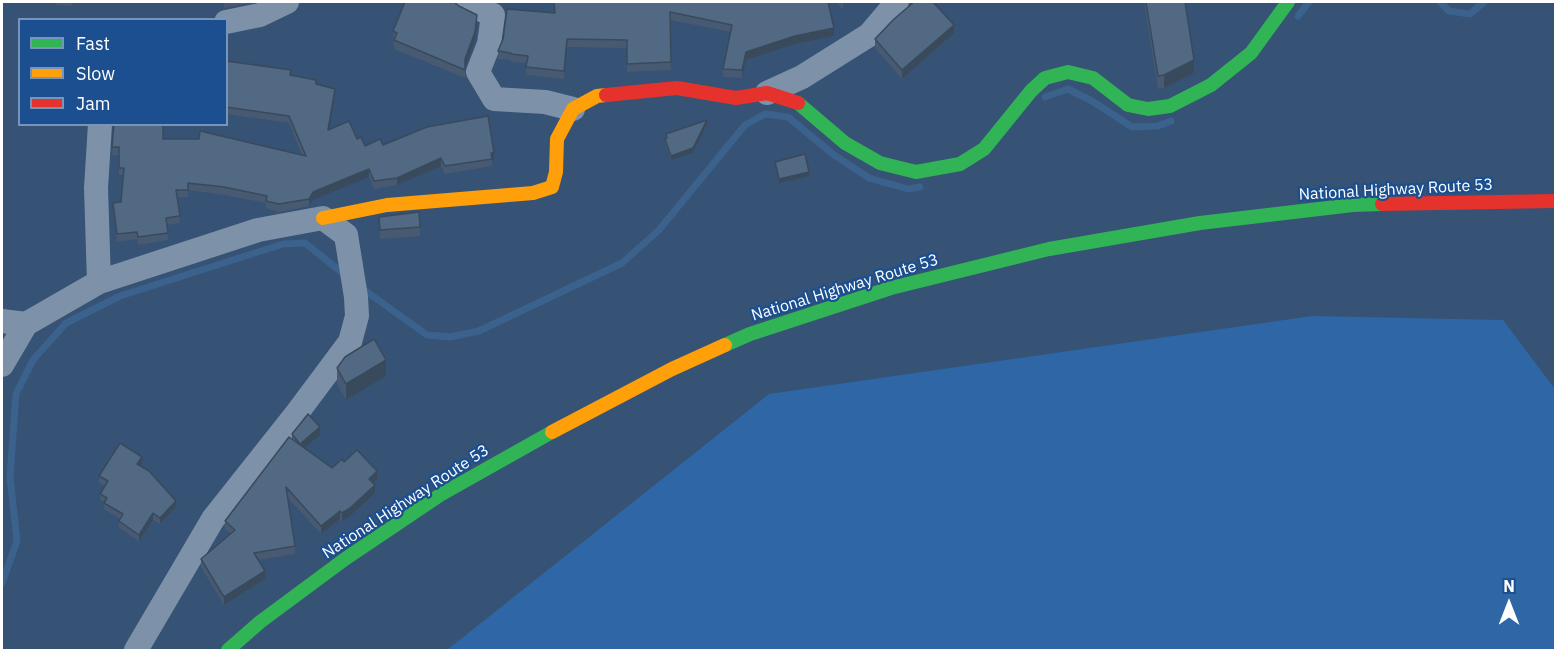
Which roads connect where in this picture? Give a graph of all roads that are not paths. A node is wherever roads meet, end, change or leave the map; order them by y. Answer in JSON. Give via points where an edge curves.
{"nodes":[{"id":1,"x":287,"y":2,"type":"edge"},
{"id":2,"x":465,"y":2,"type":"edge"},
{"id":3,"x":897,"y":2,"type":"edge"},
{"id":4,"x":1288,"y":2,"type":"edge"},
{"id":5,"x":228,"y":22,"type":"edge"},
{"id":6,"x":767,"y":93,"type":"junction"},
{"id":7,"x":573,"y":109,"type":"junction"},
{"id":8,"x":100,"y":126,"type":"edge"},
{"id":9,"x":1556,"y":201,"type":"edge"},
{"id":10,"x":323,"y":218,"type":"junction"},
{"id":11,"x":99,"y":282,"type":"junction"},
{"id":12,"x":2,"y":321,"type":"edge"},
{"id":13,"x":26,"y":324,"type":"junction"},
{"id":14,"x":2,"y":365,"type":"edge"},
{"id":15,"x":136,"y":651,"type":"edge"},
{"id":16,"x":228,"y":651,"type":"edge"}],
"edges":[{"from":1,"to":5,"type":"street","via":[[260,15]]},
{"from":2,"to":7,"type":"street","via":[[493,15],[489,44],[478,72],[494,99],[545,102]]},
{"from":3,"to":6,"type":"street","via":[[869,34],[802,77]]},
{"from":4,"to":6,"type":"main road","via":[[1251,53],[1211,85],[1170,106],[1148,109],[1128,105],[1093,78],[1068,72],[1045,78],[984,149],[960,164],[916,172],[880,163],[845,143],[800,104]]},
{"from":6,"to":7,"type":"main road","via":[[736,98],[677,87],[597,96]]},
{"from":7,"to":10,"type":"main road","via":[[557,139],[552,187],[533,194],[387,205]]},
{"from":8,"to":11,"type":"street","via":[[96,188]]},
{"from":9,"to":16,"type":"main road","name":"National Highway Route 53","via":[[1353,205],[1200,223],[970,267],[817,311],[750,334],[672,369],[520,448],[440,495],[345,559],[260,621]]},
{"from":10,"to":11,"type":"street","via":[[258,230]]},
{"from":10,"to":15,"type":"street","via":[[346,235],[357,316],[350,342],[213,519]]},
{"from":11,"to":13,"type":"street"},
{"from":12,"to":13,"type":"street"},
{"from":13,"to":14,"type":"street"}]}
